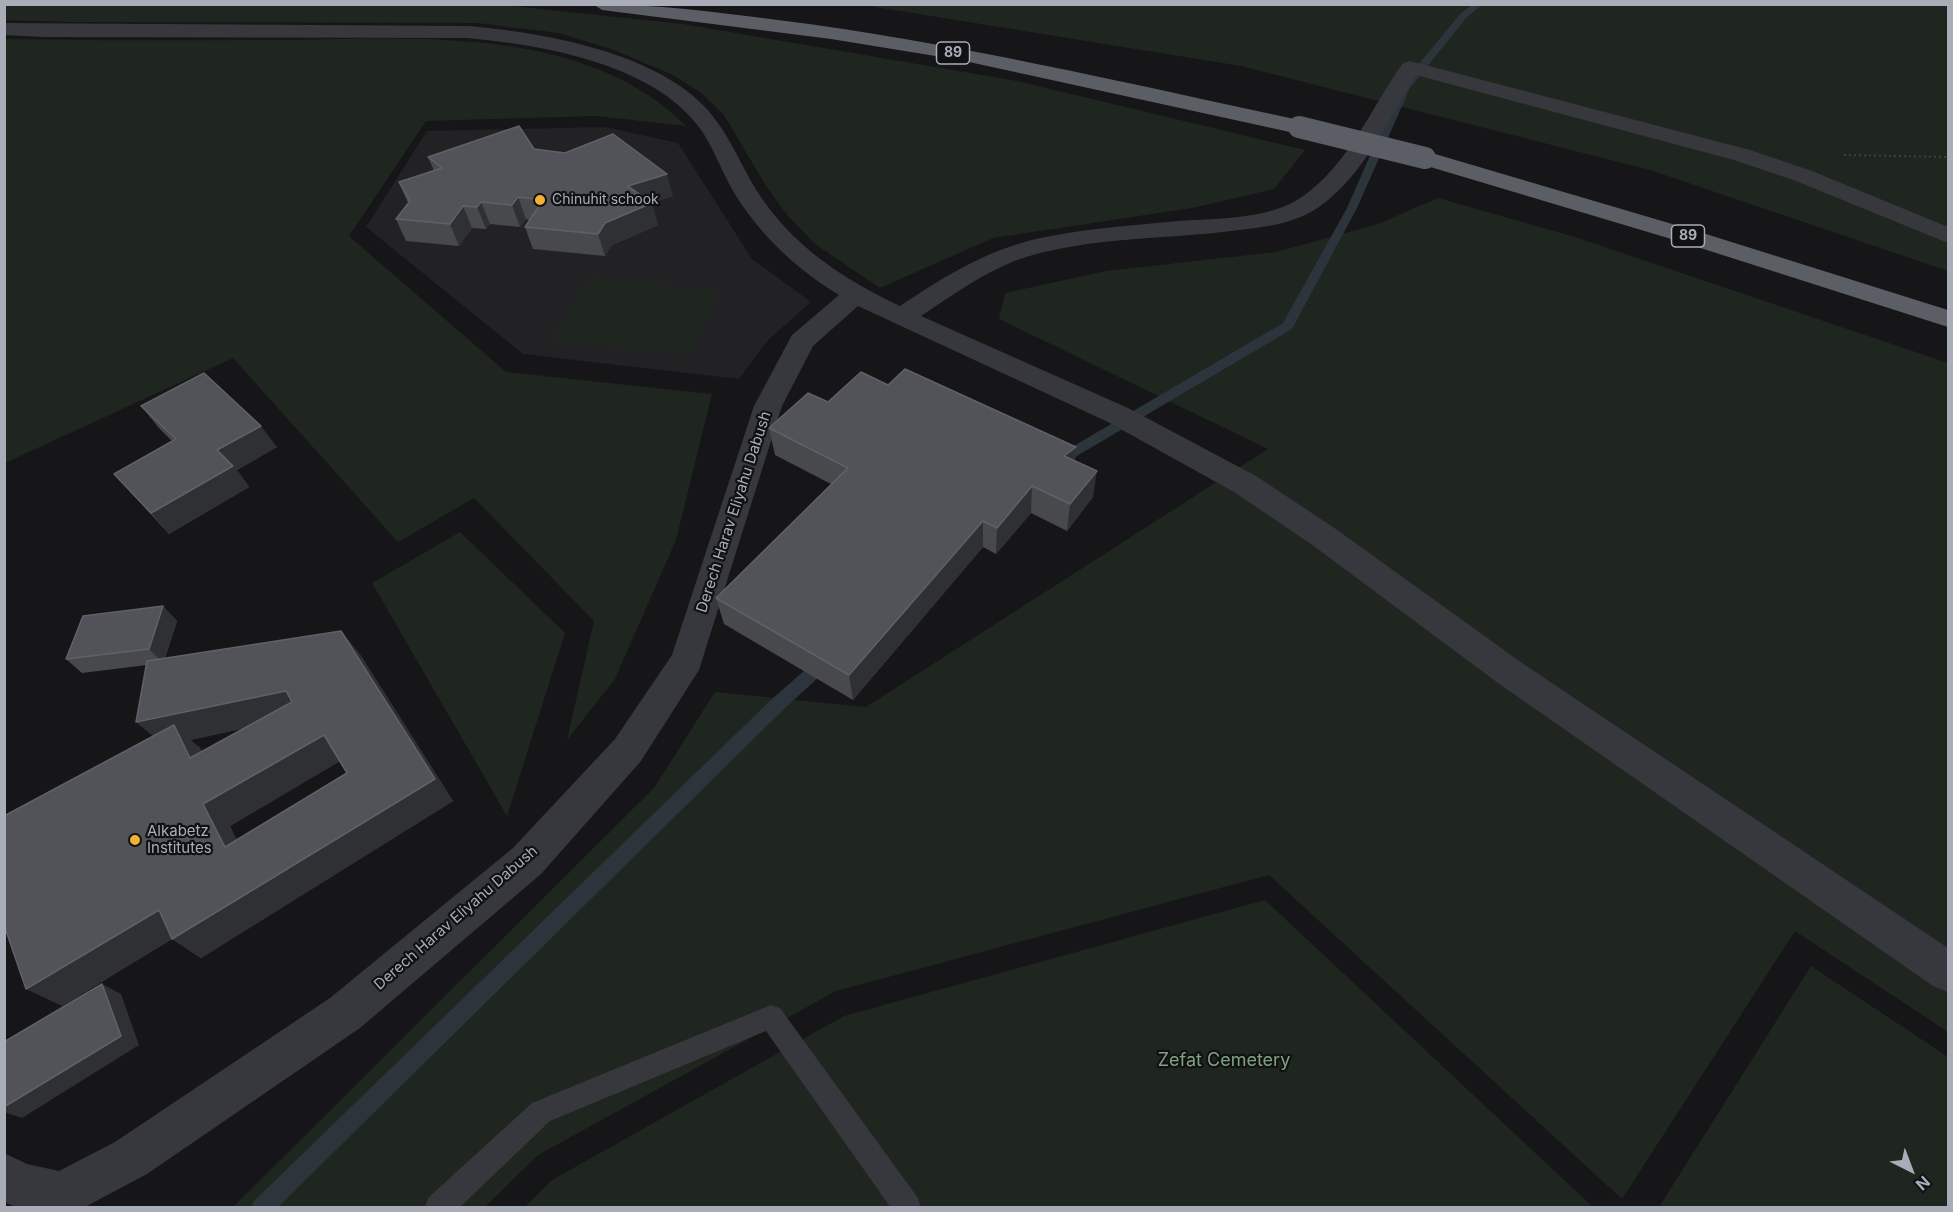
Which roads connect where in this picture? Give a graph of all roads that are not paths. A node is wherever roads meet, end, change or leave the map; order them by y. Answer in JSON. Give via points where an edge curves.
{"nodes":[{"id":1,"x":602,"y":4,"type":"edge"},
{"id":2,"x":4,"y":29,"type":"edge"},
{"id":3,"x":1948,"y":236,"type":"edge"},
{"id":4,"x":856,"y":294,"type":"junction"},
{"id":5,"x":901,"y":318,"type":"junction"},
{"id":6,"x":1948,"y":319,"type":"edge"},
{"id":7,"x":1948,"y":972,"type":"edge"},
{"id":8,"x":4,"y":1176,"type":"edge"},
{"id":9,"x":438,"y":1208,"type":"edge"},
{"id":10,"x":908,"y":1208,"type":"edge"}],
"edges":[{"from":1,"to":6,"type":"highway","number":"89","bridge":true,"via":[[960,54],[1299,127],[1425,158]]},
{"from":2,"to":4,"type":"street","via":[[471,32],[548,41],[657,82],[683,98],[706,120],[768,223],[796,252]]},
{"from":3,"to":5,"type":"street","via":[[1804,176],[1742,155],[1410,67],[1350,162],[1310,203],[1246,222],[1027,249],[959,279]]},
{"from":4,"to":5,"type":"street"},
{"from":4,"to":8,"type":"street","name":"Derech Harav Eliyahu Dabush","via":[[802,341],[768,406],[687,660],[628,750],[527,861],[345,1013],[130,1158],[61,1194],[19,1185]]},
{"from":5,"to":7,"type":"street","via":[[1123,417],[1281,506],[1507,671]]},
{"from":9,"to":10,"type":"lane","via":[[541,1112],[771,1017]]}]}
